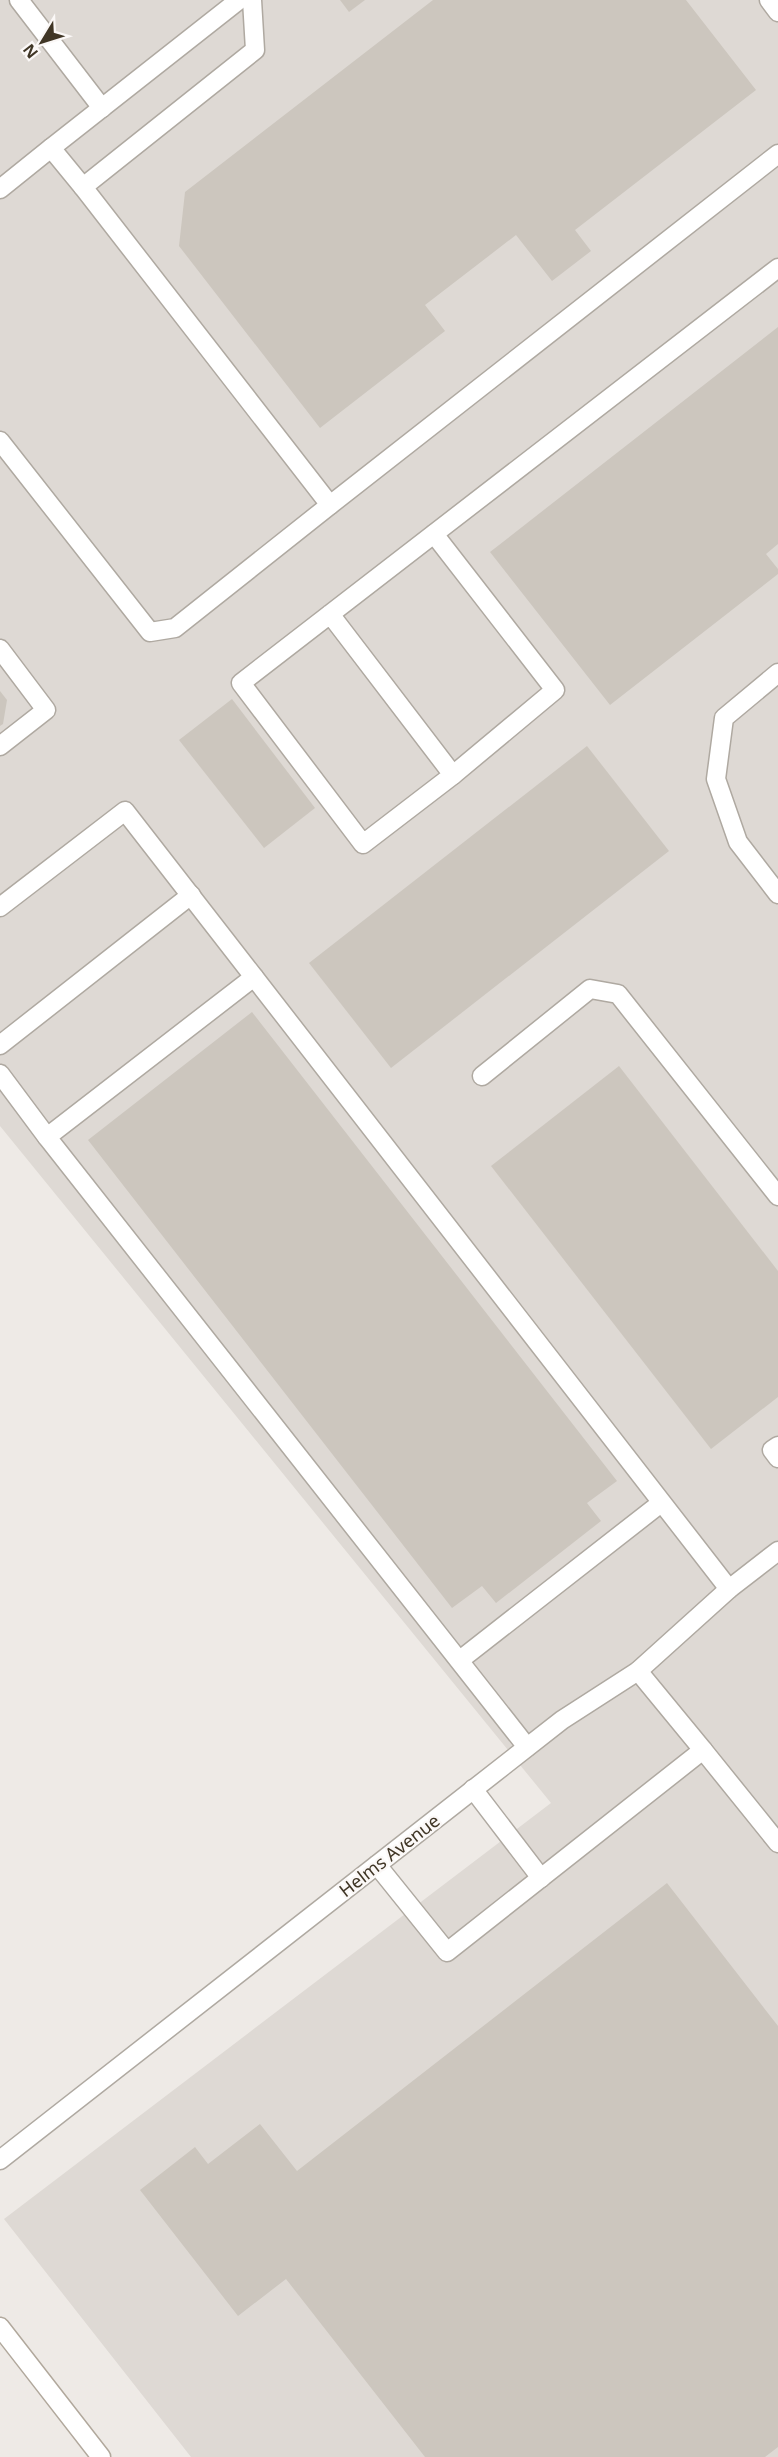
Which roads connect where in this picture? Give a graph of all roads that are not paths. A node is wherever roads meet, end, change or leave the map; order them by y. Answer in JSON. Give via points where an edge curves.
{"nodes":[{"id":1,"x":19,"y":0,"type":"edge"},
{"id":2,"x":238,"y":0,"type":"edge"},
{"id":3,"x":252,"y":0,"type":"edge"},
{"id":4,"x":769,"y":0,"type":"edge"},
{"id":5,"x":778,"y":12,"type":"edge"},
{"id":6,"x":102,"y":108,"type":"junction"},
{"id":7,"x":51,"y":148,"type":"junction"},
{"id":8,"x":778,"y":154,"type":"edge"},
{"id":9,"x":83,"y":187,"type":"junction"},
{"id":10,"x":0,"y":189,"type":"edge"},
{"id":11,"x":778,"y":268,"type":"edge"},
{"id":12,"x":0,"y":441,"type":"edge"},
{"id":13,"x":330,"y":505,"type":"junction"},
{"id":14,"x":434,"y":534,"type":"junction"},
{"id":15,"x":330,"y":614,"type":"junction"},
{"id":16,"x":0,"y":650,"type":"edge"},
{"id":17,"x":778,"y":673,"type":"edge"},
{"id":18,"x":0,"y":746,"type":"edge"},
{"id":19,"x":453,"y":775,"type":"junction"},
{"id":20,"x":778,"y":894,"type":"edge"},
{"id":21,"x":191,"y":895,"type":"junction"},
{"id":22,"x":0,"y":907,"type":"edge"},
{"id":23,"x":254,"y":977,"type":"junction"},
{"id":24,"x":0,"y":1045,"type":"edge"},
{"id":25,"x":0,"y":1074,"type":"edge"},
{"id":26,"x":482,"y":1076,"type":"dead end"},
{"id":27,"x":47,"y":1137,"type":"junction"},
{"id":28,"x":778,"y":1196,"type":"edge"},
{"id":29,"x":778,"y":1446,"type":"edge"},
{"id":30,"x":778,"y":1458,"type":"edge"},
{"id":31,"x":660,"y":1503,"type":"junction"},
{"id":32,"x":778,"y":1551,"type":"edge"},
{"id":33,"x":729,"y":1590,"type":"junction"},
{"id":34,"x":460,"y":1660,"type":"junction"},
{"id":35,"x":638,"y":1671,"type":"junction"},
{"id":36,"x":527,"y":1747,"type":"junction"},
{"id":37,"x":703,"y":1750,"type":"junction"},
{"id":38,"x":473,"y":1790,"type":"junction"},
{"id":39,"x":778,"y":1843,"type":"edge"},
{"id":40,"x":377,"y":1865,"type":"junction"},
{"id":41,"x":542,"y":1878,"type":"junction"},
{"id":42,"x":0,"y":2160,"type":"edge"},
{"id":43,"x":0,"y":2327,"type":"edge"},
{"id":44,"x":101,"y":2457,"type":"edge"}],
"edges":[{"from":1,"to":6,"type":"street"},
{"from":2,"to":6,"type":"street"},
{"from":3,"to":9,"type":"street","via":[[255,50]]},
{"from":4,"to":5,"type":"street"},
{"from":6,"to":7,"type":"street"},
{"from":7,"to":9,"type":"street"},
{"from":7,"to":10,"type":"street"},
{"from":8,"to":13,"type":"street"},
{"from":9,"to":13,"type":"street"},
{"from":11,"to":14,"type":"street"},
{"from":12,"to":13,"type":"street","via":[[150,632],[175,628]]},
{"from":14,"to":15,"type":"street"},
{"from":14,"to":19,"type":"street","via":[[555,690]]},
{"from":15,"to":19,"type":"street"},
{"from":15,"to":19,"type":"street","via":[[241,682],[363,844]]},
{"from":16,"to":18,"type":"street","via":[[46,710]]},
{"from":17,"to":20,"type":"street","via":[[724,718],[716,779],[738,842]]},
{"from":21,"to":22,"type":"street","via":[[125,811]]},
{"from":21,"to":23,"type":"street"},
{"from":21,"to":24,"type":"street"},
{"from":23,"to":27,"type":"street"},
{"from":23,"to":31,"type":"street"},
{"from":25,"to":27,"type":"street"},
{"from":26,"to":28,"type":"street","via":[[590,988],[618,994]]},
{"from":27,"to":34,"type":"street"},
{"from":29,"to":30,"type":"street","via":[[772,1450]]},
{"from":31,"to":33,"type":"street"},
{"from":31,"to":34,"type":"street"},
{"from":32,"to":33,"type":"street","name":"Helms Avenue"},
{"from":33,"to":35,"type":"street","name":"Helms Avenue"},
{"from":34,"to":36,"type":"street"},
{"from":35,"to":36,"type":"street","name":"Helms Avenue"},
{"from":35,"to":37,"type":"street"},
{"from":36,"to":38,"type":"street","name":"Helms Avenue"},
{"from":37,"to":39,"type":"street"},
{"from":37,"to":41,"type":"street"},
{"from":38,"to":40,"type":"street","name":"Helms Avenue"},
{"from":38,"to":41,"type":"street"},
{"from":40,"to":41,"type":"street","via":[[447,1952]]},
{"from":40,"to":42,"type":"street","name":"Helms Avenue"},
{"from":43,"to":44,"type":"street"}]}
